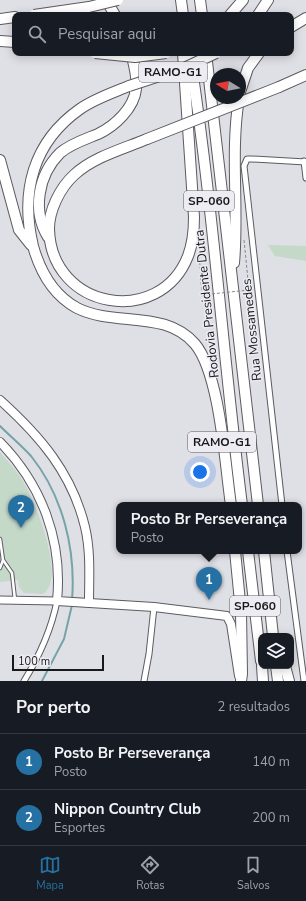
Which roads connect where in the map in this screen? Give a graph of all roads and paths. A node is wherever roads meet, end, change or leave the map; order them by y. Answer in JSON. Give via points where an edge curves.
{"nodes":[{"id":1,"x":106,"y":0,"type":"edge"},
{"id":2,"x":118,"y":0,"type":"edge"},
{"id":3,"x":181,"y":0,"type":"edge"},
{"id":4,"x":200,"y":0,"type":"edge"},
{"id":5,"x":243,"y":0,"type":"edge"},
{"id":6,"x":268,"y":0,"type":"edge"},
{"id":7,"x":54,"y":12,"type":"edge"},
{"id":8,"x":113,"y":12,"type":"edge"},
{"id":9,"x":182,"y":12,"type":"edge"},
{"id":10,"x":202,"y":12,"type":"edge"},
{"id":11,"x":233,"y":12,"type":"edge"},
{"id":12,"x":260,"y":12,"type":"edge"},
{"id":13,"x":12,"y":17,"type":"edge"},
{"id":14,"x":306,"y":18,"type":"edge"},
{"id":15,"x":0,"y":19,"type":"edge"},
{"id":16,"x":294,"y":25,"type":"edge"},
{"id":17,"x":0,"y":41,"type":"edge"},
{"id":18,"x":12,"y":42,"type":"edge"},
{"id":19,"x":125,"y":56,"type":"edge"},
{"id":20,"x":132,"y":56,"type":"edge"},
{"id":21,"x":143,"y":56,"type":"edge"},
{"id":22,"x":183,"y":56,"type":"edge"},
{"id":23,"x":189,"y":56,"type":"edge"},
{"id":24,"x":206,"y":56,"type":"edge"},
{"id":25,"x":210,"y":56,"type":"edge"},
{"id":26,"x":257,"y":56,"type":"edge"},
{"id":27,"x":246,"y":74,"type":"edge"},
{"id":28,"x":306,"y":76,"type":"edge"},
{"id":29,"x":238,"y":104,"type":"edge"},
{"id":30,"x":0,"y":160,"type":"edge"},
{"id":31,"x":305,"y":161,"type":"edge"},
{"id":32,"x":306,"y":178,"type":"edge"},
{"id":33,"x":236,"y":238,"type":"junction"},
{"id":34,"x":50,"y":239,"type":"junction"},
{"id":35,"x":34,"y":249,"type":"junction"},
{"id":36,"x":198,"y":250,"type":"dead end"},
{"id":37,"x":232,"y":283,"type":"junction"},
{"id":38,"x":0,"y":400,"type":"edge"},
{"id":39,"x":0,"y":442,"type":"edge"},
{"id":40,"x":231,"y":502,"type":"edge"},
{"id":41,"x":242,"y":502,"type":"edge"},
{"id":42,"x":258,"y":502,"type":"edge"},
{"id":43,"x":282,"y":502,"type":"edge"},
{"id":44,"x":0,"y":540,"type":"edge"},
{"id":45,"x":235,"y":554,"type":"edge"},
{"id":46,"x":248,"y":554,"type":"edge"},
{"id":47,"x":264,"y":554,"type":"edge"},
{"id":48,"x":288,"y":554,"type":"edge"},
{"id":49,"x":3,"y":560,"type":"junction"},
{"id":50,"x":0,"y":568,"type":"edge"},
{"id":51,"x":268,"y":588,"type":"junction"},
{"id":52,"x":0,"y":600,"type":"edge"},
{"id":53,"x":15,"y":600,"type":"junction"},
{"id":54,"x":57,"y":601,"type":"junction"},
{"id":55,"x":85,"y":603,"type":"junction"},
{"id":56,"x":154,"y":607,"type":"junction"},
{"id":57,"x":273,"y":633,"type":"edge"},
{"id":58,"x":279,"y":633,"type":"edge"},
{"id":59,"x":258,"y":636,"type":"edge"},
{"id":60,"x":262,"y":669,"type":"edge"},
{"id":61,"x":276,"y":669,"type":"edge"},
{"id":62,"x":286,"y":669,"type":"edge"},
{"id":63,"x":304,"y":670,"type":"edge"},
{"id":64,"x":24,"y":681,"type":"edge"},
{"id":65,"x":144,"y":681,"type":"edge"},
{"id":66,"x":241,"y":681,"type":"edge"},
{"id":67,"x":263,"y":681,"type":"edge"},
{"id":68,"x":278,"y":681,"type":"edge"},
{"id":69,"x":289,"y":681,"type":"edge"},
{"id":70,"x":304,"y":681,"type":"edge"}],
"edges":[{"from":1,"to":8,"type":"highway"},
{"from":2,"to":7,"type":"highway","bridge":true},
{"from":3,"to":9,"type":"highway"},
{"from":4,"to":10,"type":"highway"},
{"from":5,"to":11,"type":"highway"},
{"from":6,"to":12,"type":"highway"},
{"from":13,"to":15,"type":"highway"},
{"from":14,"to":16,"type":"highway"},
{"from":17,"to":18,"type":"highway"},
{"from":19,"to":21,"type":"highway","bridge":true},
{"from":20,"to":34,"type":"highway","via":[[137,89],[125,113],[100,133],[60,153],[45,177],[38,203],[43,228]]},
{"from":22,"to":34,"type":"highway","via":[[194,217],[193,236],[188,256],[181,269],[162,290],[151,295],[121,301],[94,297],[83,292],[63,274]]},
{"from":23,"to":41,"type":"highway","name":"Rodovia Presidente Dutra","number":"SP-060","via":[[202,136]]},
{"from":24,"to":37,"type":"highway","number":"SP-060"},
{"from":25,"to":35,"type":"highway","number":"RAMO-G1","bridge":true,"via":[[95,101],[67,120],[42,149],[30,182],[30,233]]},
{"from":26,"to":27,"type":"highway"},
{"from":28,"to":34,"type":"highway","bridge":true,"via":[[96,161],[73,176],[58,197],[49,223]]},
{"from":29,"to":33,"type":"highway","via":[[234,144]]},
{"from":30,"to":35,"type":"highway","via":[[19,230]]},
{"from":31,"to":32,"type":"street"},
{"from":31,"to":43,"type":"street","name":"Rua Mossamedes","via":[[252,159],[247,160],[244,166]]},
{"from":33,"to":36,"type":"path","bridge":true,"via":[[244,238],[249,290],[202,295]]},
{"from":33,"to":37,"type":"highway"},
{"from":35,"to":40,"type":"highway","number":"RAMO-G1","via":[[43,273],[53,289],[76,308],[105,318],[149,321],[171,326],[185,334],[195,345],[204,357],[212,379]]},
{"from":37,"to":42,"type":"highway","number":"SP-060"},
{"from":38,"to":55,"type":"main road","via":[[52,453],[67,478],[85,527],[89,571]]},
{"from":39,"to":54,"type":"main road","via":[[30,479],[44,507],[58,554]]},
{"from":44,"to":49,"type":"lane"},
{"from":45,"to":66,"type":"highway","via":[[241,612]]},
{"from":46,"to":59,"type":"highway","number":"SP-060"},
{"from":47,"to":51,"type":"highway","number":"SP-060"},
{"from":48,"to":63,"type":"street"},
{"from":49,"to":50,"type":"lane"},
{"from":49,"to":53,"type":"lane","via":[[12,573]]},
{"from":51,"to":57,"type":"highway","number":"SP-060"},
{"from":51,"to":58,"type":"highway","via":[[276,604]]},
{"from":52,"to":53,"type":"street"},
{"from":53,"to":54,"type":"street"},
{"from":54,"to":55,"type":"main road"},
{"from":54,"to":64,"type":"street","via":[[52,626]]},
{"from":55,"to":56,"type":"main road"},
{"from":56,"to":65,"type":"street","via":[[150,654]]},
{"from":56,"to":66,"type":"main road","via":[[227,616],[230,620]]},
{"from":60,"to":67,"type":"highway"},
{"from":61,"to":68,"type":"highway"},
{"from":62,"to":69,"type":"highway"},
{"from":63,"to":70,"type":"street"}]}
